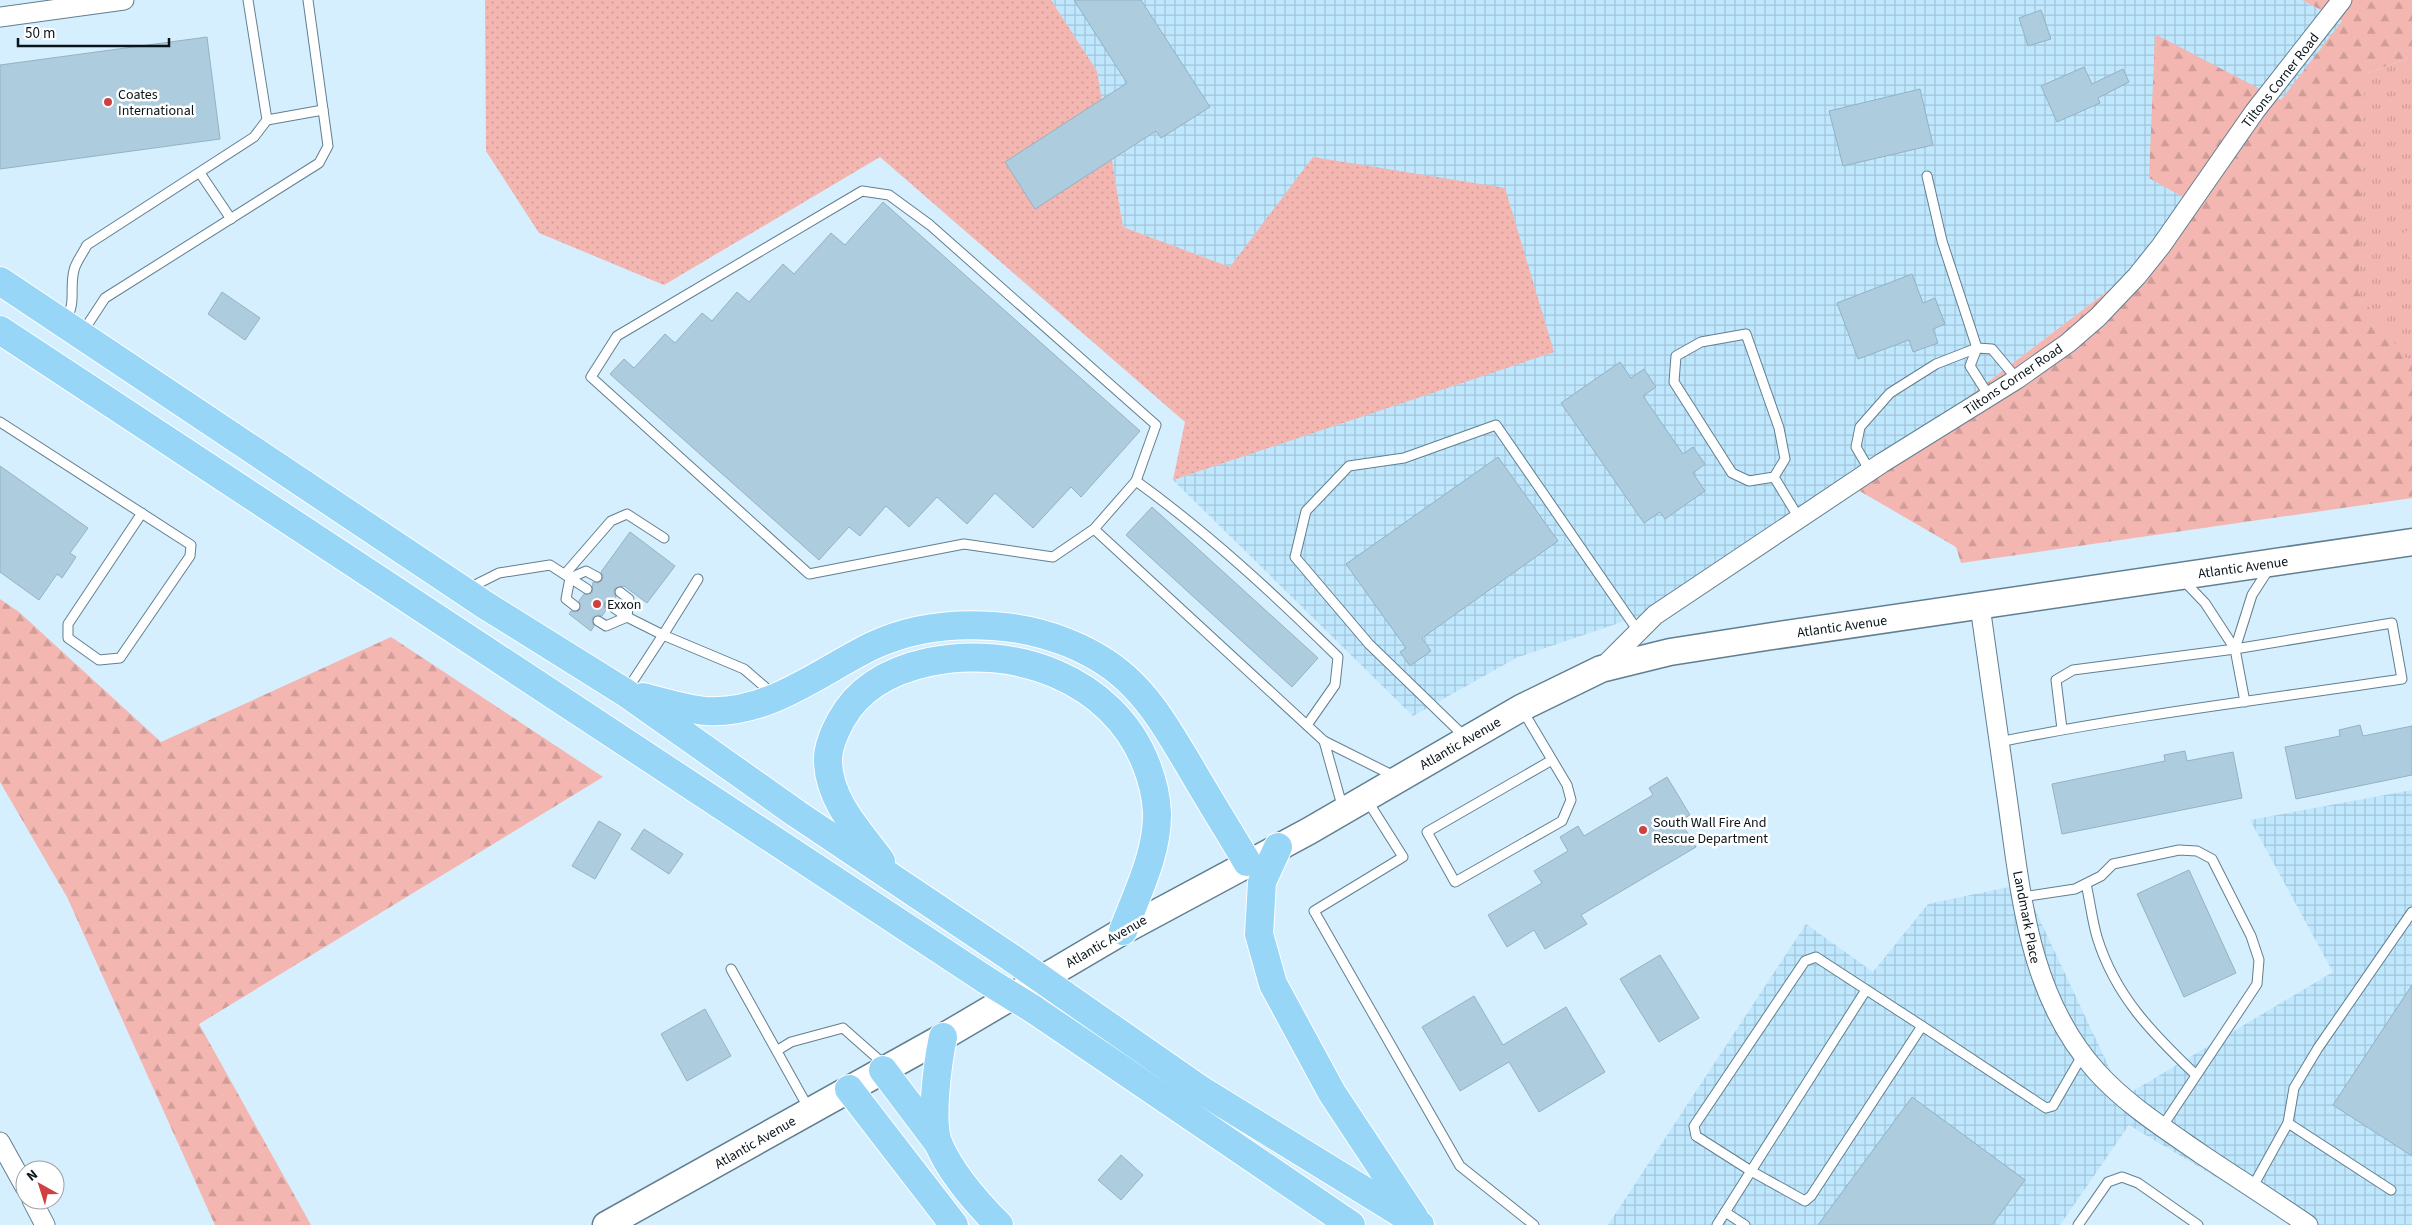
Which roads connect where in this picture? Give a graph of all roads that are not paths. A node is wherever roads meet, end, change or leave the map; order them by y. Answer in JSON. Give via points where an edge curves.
{"nodes":[{"id":1,"x":124,"y":0,"type":"edge"},
{"id":2,"x":248,"y":0,"type":"edge"},
{"id":3,"x":308,"y":0,"type":"edge"},
{"id":4,"x":2342,"y":0,"type":"edge"},
{"id":5,"x":0,"y":17,"type":"edge"},
{"id":6,"x":323,"y":110,"type":"junction"},
{"id":7,"x":267,"y":120,"type":"junction"},
{"id":8,"x":200,"y":172,"type":"junction"},
{"id":9,"x":1927,"y":176,"type":"dead end"},
{"id":10,"x":231,"y":219,"type":"junction"},
{"id":11,"x":0,"y":280,"type":"edge"},
{"id":12,"x":72,"y":329,"type":"junction"},
{"id":13,"x":0,"y":330,"type":"edge"},
{"id":14,"x":1977,"y":348,"type":"junction"},
{"id":15,"x":2017,"y":379,"type":"junction"},
{"id":16,"x":1989,"y":396,"type":"junction"},
{"id":17,"x":0,"y":422,"type":"edge"},
{"id":18,"x":1870,"y":471,"type":"junction"},
{"id":19,"x":1774,"y":477,"type":"junction"},
{"id":20,"x":1136,"y":480,"type":"junction"},
{"id":21,"x":142,"y":513,"type":"junction"},
{"id":22,"x":1799,"y":518,"type":"junction"},
{"id":23,"x":1094,"y":529,"type":"junction"},
{"id":24,"x":664,"y":538,"type":"dead end"},
{"id":25,"x":2412,"y":542,"type":"edge"},
{"id":26,"x":2273,"y":563,"type":"junction"},
{"id":27,"x":567,"y":576,"type":"junction"},
{"id":28,"x":2179,"y":576,"type":"junction"},
{"id":29,"x":597,"y":577,"type":"dead end"},
{"id":30,"x":698,"y":579,"type":"dead end"},
{"id":31,"x":587,"y":589,"type":"dead end"},
{"id":32,"x":464,"y":590,"type":"junction"},
{"id":33,"x":620,"y":592,"type":"dead end"},
{"id":34,"x":610,"y":605,"type":"dead end"},
{"id":35,"x":575,"y":606,"type":"dead end"},
{"id":36,"x":1980,"y":606,"type":"junction"},
{"id":37,"x":627,"y":617,"type":"junction"},
{"id":38,"x":598,"y":621,"type":"dead end"},
{"id":39,"x":1638,"y":631,"type":"junction"},
{"id":40,"x":663,"y":635,"type":"junction"},
{"id":41,"x":2235,"y":649,"type":"junction"},
{"id":42,"x":1601,"y":669,"type":"junction"},
{"id":43,"x":626,"y":693,"type":"junction"},
{"id":44,"x":777,"y":697,"type":"junction"},
{"id":45,"x":2245,"y":702,"type":"junction"},
{"id":46,"x":1521,"y":708,"type":"junction"},
{"id":47,"x":1307,"y":725,"type":"junction"},
{"id":48,"x":2062,"y":729,"type":"junction"},
{"id":49,"x":1467,"y":739,"type":"junction"},
{"id":50,"x":1324,"y":741,"type":"junction"},
{"id":51,"x":1999,"y":742,"type":"junction"},
{"id":52,"x":1552,"y":760,"type":"junction"},
{"id":53,"x":1399,"y":778,"type":"junction"},
{"id":54,"x":1354,"y":804,"type":"junction"},
{"id":55,"x":1278,"y":847,"type":"junction"},
{"id":56,"x":1247,"y":862,"type":"junction"},
{"id":57,"x":894,"y":878,"type":"junction"},
{"id":58,"x":2086,"y":884,"type":"junction"},
{"id":59,"x":2022,"y":897,"type":"junction"},
{"id":60,"x":2412,"y":912,"type":"edge"},
{"id":61,"x":1123,"y":931,"type":"junction"},
{"id":62,"x":731,"y":969,"type":"dead end"},
{"id":63,"x":1866,"y":990,"type":"junction"},
{"id":64,"x":1922,"y":1026,"type":"junction"},
{"id":65,"x":943,"y":1037,"type":"junction"},
{"id":66,"x":778,"y":1050,"type":"junction"},
{"id":67,"x":2083,"y":1054,"type":"junction"},
{"id":68,"x":886,"y":1069,"type":"junction"},
{"id":69,"x":2196,"y":1075,"type":"junction"},
{"id":70,"x":849,"y":1089,"type":"junction"},
{"id":71,"x":810,"y":1110,"type":"junction"},
{"id":72,"x":2288,"y":1123,"type":"junction"},
{"id":73,"x":2162,"y":1126,"type":"junction"},
{"id":74,"x":0,"y":1142,"type":"edge"},
{"id":75,"x":938,"y":1143,"type":"junction"},
{"id":76,"x":15,"y":1169,"type":"edge"},
{"id":77,"x":1751,"y":1171,"type":"junction"},
{"id":78,"x":1279,"y":1176,"type":"junction"},
{"id":79,"x":2252,"y":1188,"type":"junction"},
{"id":80,"x":2391,"y":1190,"type":"dead end"},
{"id":81,"x":37,"y":1210,"type":"edge"},
{"id":82,"x":1725,"y":1212,"type":"junction"},
{"id":83,"x":45,"y":1225,"type":"edge"},
{"id":84,"x":606,"y":1225,"type":"edge"},
{"id":85,"x":954,"y":1225,"type":"edge"},
{"id":86,"x":999,"y":1225,"type":"edge"},
{"id":87,"x":1315,"y":1225,"type":"edge"},
{"id":88,"x":1351,"y":1225,"type":"edge"},
{"id":89,"x":1420,"y":1225,"type":"edge"},
{"id":90,"x":1534,"y":1225,"type":"edge"},
{"id":91,"x":1717,"y":1225,"type":"edge"},
{"id":92,"x":1744,"y":1225,"type":"edge"},
{"id":93,"x":2078,"y":1225,"type":"edge"},
{"id":94,"x":2198,"y":1225,"type":"edge"},
{"id":95,"x":2308,"y":1225,"type":"edge"}],
"edges":[{"from":1,"to":5,"type":"street"},
{"from":2,"to":7,"type":"lane"},
{"from":3,"to":6,"type":"lane"},
{"from":4,"to":15,"type":"street","name":"Tiltons Corner Road","via":[[2254,111],[2137,276],[2086,327]]},
{"from":6,"to":7,"type":"lane"},
{"from":6,"to":10,"type":"lane","via":[[328,146],[319,163]]},
{"from":7,"to":8,"type":"lane","via":[[254,137]]},
{"from":8,"to":10,"type":"lane"},
{"from":8,"to":12,"type":"lane","via":[[87,245],[74,269]]},
{"from":9,"to":14,"type":"lane","via":[[1942,241]]},
{"from":10,"to":12,"type":"lane","via":[[105,298]]},
{"from":11,"to":12,"type":"highway"},
{"from":12,"to":32,"type":"highway"},
{"from":13,"to":78,"type":"highway","bridge":true,"via":[[1033,1009]]},
{"from":14,"to":15,"type":"lane","via":[[1992,350]]},
{"from":14,"to":16,"type":"lane","via":[[1970,366]]},
{"from":14,"to":18,"type":"lane","via":[[1936,364],[1890,393],[1860,427],[1856,447]]},
{"from":15,"to":16,"type":"street","name":"Tiltons Corner Road"},
{"from":16,"to":18,"type":"street","name":"Tiltons Corner Road"},
{"from":17,"to":21,"type":"lane"},
{"from":18,"to":22,"type":"street","name":"Tiltons Corner Road"},
{"from":19,"to":19,"type":"lane","via":[[1785,458],[1779,428],[1746,334],[1701,342],[1676,356],[1674,382],[1732,473],[1749,481]]},
{"from":19,"to":22,"type":"lane"},
{"from":20,"to":23,"type":"lane"},
{"from":20,"to":23,"type":"lane","via":[[1156,425],[930,225],[890,195],[862,191],[617,336],[591,377],[809,574],[964,544],[1053,557]]},
{"from":20,"to":47,"type":"lane","via":[[1270,590],[1338,657],[1335,686]]},
{"from":21,"to":21,"type":"lane","via":[[191,545],[190,556],[120,658],[99,660],[68,638],[68,624]]},
{"from":22,"to":39,"type":"street","name":"Tiltons Corner Road","via":[[1655,614]]},
{"from":23,"to":47,"type":"lane"},
{"from":24,"to":27,"type":"lane","via":[[627,514],[611,522]]},
{"from":25,"to":26,"type":"main road","name":"Atlantic Avenue"},
{"from":26,"to":28,"type":"main road","name":"Atlantic Avenue"},
{"from":26,"to":41,"type":"lane","via":[[2252,595]]},
{"from":27,"to":29,"type":"lane","via":[[586,571]]},
{"from":27,"to":31,"type":"lane"},
{"from":27,"to":32,"type":"lane","via":[[550,565],[499,572]]},
{"from":27,"to":35,"type":"lane","via":[[566,599]]},
{"from":28,"to":36,"type":"main road","name":"Atlantic Avenue"},
{"from":28,"to":41,"type":"lane","via":[[2205,603]]},
{"from":30,"to":40,"type":"lane"},
{"from":32,"to":43,"type":"highway"},
{"from":33,"to":37,"type":"lane","via":[[630,599]]},
{"from":34,"to":37,"type":"lane"},
{"from":36,"to":42,"type":"main road","name":"Atlantic Avenue","via":[[1670,652]]},
{"from":36,"to":51,"type":"street","name":"Landmark Place"},
{"from":37,"to":38,"type":"lane","via":[[606,626]]},
{"from":37,"to":40,"type":"lane"},
{"from":39,"to":42,"type":"street","name":"Tiltons Corner Road"},
{"from":39,"to":49,"type":"lane","via":[[1496,425],[1404,458],[1349,466],[1306,511],[1294,557],[1370,644]]},
{"from":40,"to":43,"type":"lane"},
{"from":40,"to":44,"type":"lane","via":[[744,669]]},
{"from":41,"to":45,"type":"lane"},
{"from":41,"to":45,"type":"lane","via":[[2392,622],[2402,679]]},
{"from":41,"to":48,"type":"lane","via":[[2073,670],[2056,680]]},
{"from":42,"to":46,"type":"main road","name":"Atlantic Avenue"},
{"from":43,"to":44,"type":"highway","via":[[707,711],[752,707]]},
{"from":43,"to":57,"type":"highway"},
{"from":44,"to":56,"type":"highway","via":[[872,646],[910,632],[972,624],[1014,628],[1064,641],[1111,666],[1149,702]]},
{"from":45,"to":48,"type":"lane"},
{"from":46,"to":49,"type":"main road","name":"Atlantic Avenue"},
{"from":46,"to":52,"type":"lane"},
{"from":47,"to":50,"type":"lane"},
{"from":48,"to":51,"type":"lane"},
{"from":49,"to":53,"type":"main road","name":"Atlantic Avenue"},
{"from":50,"to":53,"type":"lane"},
{"from":50,"to":54,"type":"lane"},
{"from":51,"to":59,"type":"street","name":"Landmark Place"},
{"from":52,"to":52,"type":"lane","via":[[1567,785],[1571,800],[1562,821],[1455,882],[1426,832]]},
{"from":53,"to":54,"type":"main road","name":"Atlantic Avenue"},
{"from":54,"to":55,"type":"main road","name":"Atlantic Avenue"},
{"from":54,"to":90,"type":"lane","via":[[1403,857],[1314,910],[1460,1166]]},
{"from":55,"to":56,"type":"main road","name":"Atlantic Avenue"},
{"from":55,"to":89,"type":"highway","via":[[1262,882],[1259,934],[1273,984],[1332,1093]]},
{"from":56,"to":61,"type":"main road","name":"Atlantic Avenue"},
{"from":57,"to":61,"type":"highway","via":[[840,807],[832,783],[828,763],[830,745],[848,708],[870,686],[895,672],[919,664],[972,657],[1018,662],[1056,674],[1094,695],[1118,717],[1134,739],[1148,768],[1157,828],[1154,846]]},
{"from":57,"to":89,"type":"highway","bridge":true,"via":[[1201,1090]]},
{"from":58,"to":59,"type":"lane","via":[[2067,891]]},
{"from":58,"to":69,"type":"lane","via":[[2097,937],[2114,978],[2153,1034]]},
{"from":58,"to":69,"type":"lane","via":[[2113,864],[2179,850],[2197,851],[2212,859],[2251,936],[2259,960],[2257,984]]},
{"from":59,"to":67,"type":"street","name":"Landmark Place","via":[[2033,956],[2045,990]]},
{"from":60,"to":72,"type":"lane","via":[[2294,1088]]},
{"from":61,"to":65,"type":"main road","name":"Atlantic Avenue"},
{"from":62,"to":66,"type":"lane"},
{"from":63,"to":64,"type":"lane"},
{"from":63,"to":77,"type":"lane"},
{"from":63,"to":77,"type":"lane","via":[[1816,957],[1805,962],[1694,1126],[1696,1136]]},
{"from":64,"to":67,"type":"lane","via":[[2046,1108],[2053,1106]]},
{"from":64,"to":77,"type":"lane","via":[[1811,1196],[1805,1201]]},
{"from":65,"to":68,"type":"main road","name":"Atlantic Avenue"},
{"from":65,"to":75,"type":"highway","via":[[935,1105]]},
{"from":66,"to":68,"type":"lane","via":[[791,1042],[843,1028]]},
{"from":66,"to":71,"type":"lane"},
{"from":67,"to":73,"type":"street","name":"Landmark Place","via":[[2132,1105]]},
{"from":68,"to":70,"type":"main road","name":"Atlantic Avenue"},
{"from":68,"to":75,"type":"highway"},
{"from":69,"to":73,"type":"lane"},
{"from":70,"to":71,"type":"main road","name":"Atlantic Avenue"},
{"from":70,"to":85,"type":"highway"},
{"from":71,"to":84,"type":"main road","name":"Atlantic Avenue"},
{"from":72,"to":79,"type":"lane"},
{"from":72,"to":80,"type":"lane"},
{"from":73,"to":79,"type":"street","name":"Landmark Place"},
{"from":74,"to":76,"type":"street"},
{"from":75,"to":86,"type":"highway","via":[[961,1182]]},
{"from":77,"to":82,"type":"lane"},
{"from":78,"to":87,"type":"highway"},
{"from":78,"to":88,"type":"highway"},
{"from":79,"to":95,"type":"street","name":"Landmark Place"},
{"from":81,"to":83,"type":"street"},
{"from":82,"to":91,"type":"lane"},
{"from":82,"to":92,"type":"lane"},
{"from":93,"to":94,"type":"lane","via":[[2108,1182],[2122,1177],[2138,1184]]}]}
